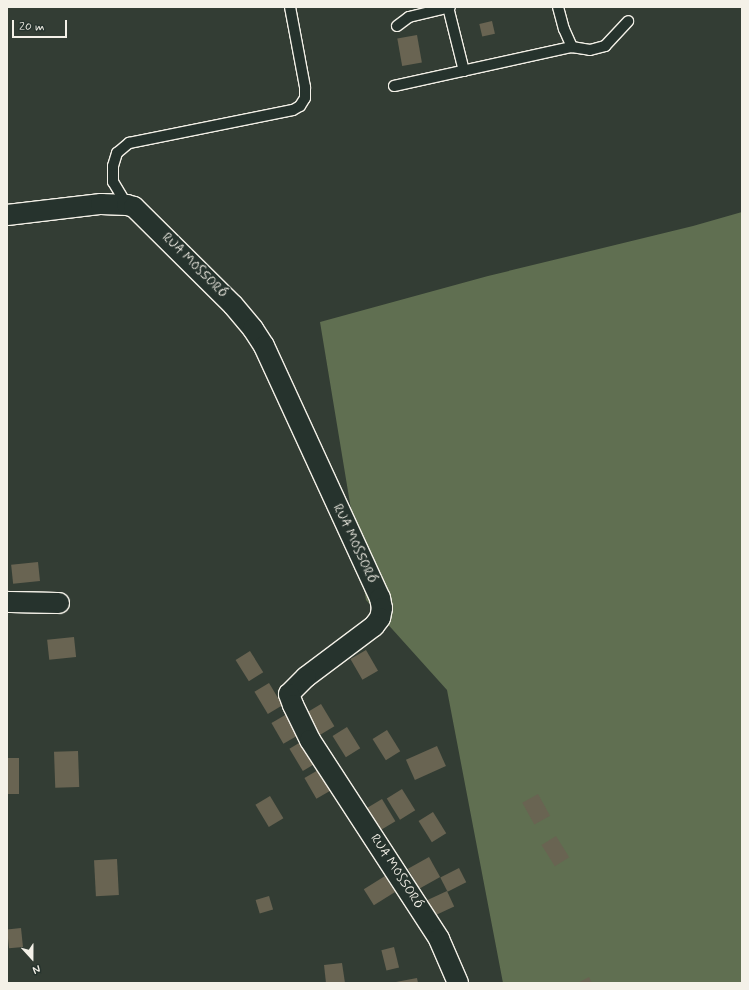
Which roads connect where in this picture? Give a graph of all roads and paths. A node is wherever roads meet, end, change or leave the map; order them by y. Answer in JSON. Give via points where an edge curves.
{"nodes":[{"id":1,"x":290,"y":7,"type":"edge"},
{"id":2,"x":449,"y":7,"type":"edge"},
{"id":3,"x":558,"y":7,"type":"edge"},
{"id":4,"x":628,"y":21,"type":"dead end"},
{"id":5,"x":397,"y":26,"type":"dead end"},
{"id":6,"x":572,"y":47,"type":"junction"},
{"id":7,"x":464,"y":71,"type":"junction"},
{"id":8,"x":394,"y":86,"type":"dead end"},
{"id":9,"x":127,"y":204,"type":"junction"},
{"id":10,"x":7,"y":215,"type":"edge"},
{"id":11,"x":7,"y":602,"type":"edge"},
{"id":12,"x":59,"y":603,"type":"dead end"},
{"id":13,"x":458,"y":983,"type":"edge"}],
"edges":[{"from":1,"to":9,"type":"lane","via":[[305,86],[305,98],[300,106],[292,110],[130,143],[117,153],[113,166],[113,182]]},
{"from":2,"to":5,"type":"lane","via":[[409,17]]},
{"from":2,"to":7,"type":"lane"},
{"from":3,"to":6,"type":"lane"},
{"from":4,"to":6,"type":"lane","via":[[605,46],[590,50]]},
{"from":6,"to":7,"type":"lane"},
{"from":7,"to":8,"type":"lane"},
{"from":9,"to":10,"type":"street","via":[[101,204]]},
{"from":9,"to":13,"type":"street","name":"RUA MOSSORÓ","via":[[134,207],[254,329],[380,598],[380,618],[374,626],[306,677],[289,694],[310,740],[439,939]]},
{"from":11,"to":12,"type":"street"}]}
